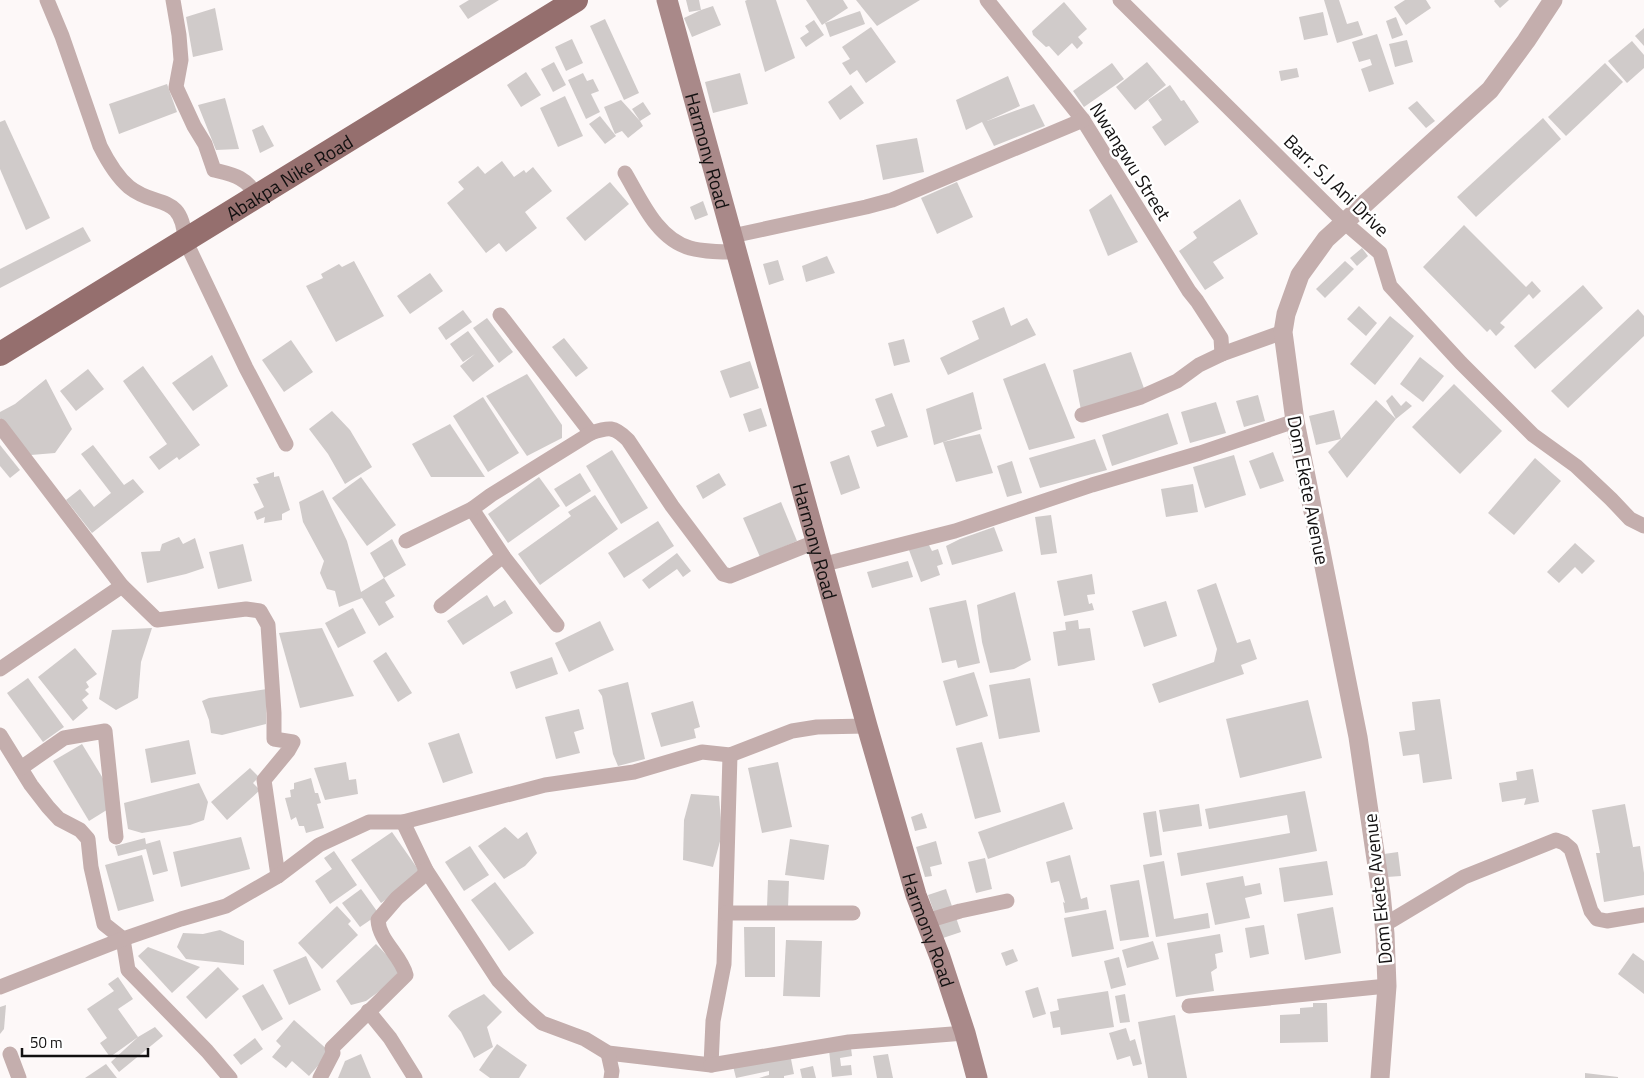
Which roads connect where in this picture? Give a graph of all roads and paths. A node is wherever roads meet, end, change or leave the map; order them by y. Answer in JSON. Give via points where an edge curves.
{"nodes":[{"id":1,"x":47,"y":0,"type":"edge"},
{"id":2,"x":173,"y":0,"type":"edge"},
{"id":3,"x":576,"y":0,"type":"edge"},
{"id":4,"x":667,"y":0,"type":"edge"},
{"id":5,"x":987,"y":0,"type":"edge"},
{"id":6,"x":1120,"y":0,"type":"edge"},
{"id":7,"x":1552,"y":0,"type":"edge"},
{"id":8,"x":1083,"y":120,"type":"junction"},
{"id":9,"x":625,"y":173,"type":"dead end"},
{"id":10,"x":257,"y":196,"type":"junction"},
{"id":11,"x":1344,"y":222,"type":"junction"},
{"id":12,"x":185,"y":240,"type":"junction"},
{"id":13,"x":734,"y":244,"type":"junction"},
{"id":14,"x":500,"y":314,"type":"dead end"},
{"id":15,"x":1283,"y":332,"type":"junction"},
{"id":16,"x":0,"y":354,"type":"edge"},
{"id":17,"x":1222,"y":354,"type":"junction"},
{"id":18,"x":1082,"y":415,"type":"dead end"},
{"id":19,"x":1295,"y":421,"type":"junction"},
{"id":20,"x":0,"y":426,"type":"edge"},
{"id":21,"x":591,"y":433,"type":"junction"},
{"id":22,"x":286,"y":444,"type":"dead end"},
{"id":23,"x":472,"y":509,"type":"junction"},
{"id":24,"x":1644,"y":526,"type":"edge"},
{"id":25,"x":406,"y":541,"type":"dead end"},
{"id":26,"x":815,"y":542,"type":"junction"},
{"id":27,"x":503,"y":556,"type":"junction"},
{"id":28,"x":822,"y":565,"type":"junction"},
{"id":29,"x":122,"y":586,"type":"junction"},
{"id":30,"x":441,"y":606,"type":"dead end"},
{"id":31,"x":557,"y":625,"type":"dead end"},
{"id":32,"x":0,"y":669,"type":"edge"},
{"id":33,"x":867,"y":726,"type":"junction"},
{"id":34,"x":0,"y":735,"type":"edge"},
{"id":35,"x":730,"y":755,"type":"junction"},
{"id":36,"x":21,"y":768,"type":"junction"},
{"id":37,"x":403,"y":822,"type":"junction"},
{"id":38,"x":116,"y":837,"type":"dead end"},
{"id":39,"x":426,"y":870,"type":"junction"},
{"id":40,"x":278,"y":876,"type":"junction"},
{"id":41,"x":1007,"y":901,"type":"dead end"},
{"id":42,"x":726,"y":913,"type":"junction"},
{"id":43,"x":853,"y":914,"type":"dead end"},
{"id":44,"x":1644,"y":915,"type":"edge"},
{"id":45,"x":927,"y":921,"type":"junction"},
{"id":46,"x":1384,"y":925,"type":"junction"},
{"id":47,"x":123,"y":939,"type":"junction"},
{"id":48,"x":1387,"y":986,"type":"junction"},
{"id":49,"x":0,"y":988,"type":"edge"},
{"id":50,"x":1190,"y":1006,"type":"dead end"},
{"id":51,"x":368,"y":1011,"type":"junction"},
{"id":52,"x":965,"y":1033,"type":"junction"},
{"id":53,"x":608,"y":1053,"type":"junction"},
{"id":54,"x":10,"y":1054,"type":"dead end"},
{"id":55,"x":710,"y":1065,"type":"junction"},
{"id":56,"x":20,"y":1078,"type":"edge"},
{"id":57,"x":230,"y":1078,"type":"edge"},
{"id":58,"x":320,"y":1078,"type":"edge"},
{"id":59,"x":415,"y":1078,"type":"edge"},
{"id":60,"x":611,"y":1078,"type":"edge"},
{"id":61,"x":977,"y":1078,"type":"edge"},
{"id":62,"x":1380,"y":1078,"type":"edge"}],
"edges":[{"from":1,"to":12,"type":"street","via":[[108,163],[129,187],[170,206],[180,215]]},
{"from":2,"to":10,"type":"street","via":[[181,60],[176,87],[205,144],[214,170],[240,177]]},
{"from":3,"to":10,"type":"main road","name":"Abakpa Nike Road"},
{"from":4,"to":13,"type":"main road","name":"Harmony Road"},
{"from":5,"to":8,"type":"street","name":"Nwangwu Street"},
{"from":6,"to":11,"type":"street","name":"Barr. S.J Ani Drive"},
{"from":7,"to":11,"type":"street","name":"Dom Ekete Avenue","via":[[1490,90]]},
{"from":8,"to":13,"type":"street","via":[[892,200]]},
{"from":8,"to":17,"type":"street","name":"Nwangwu Street","via":[[1221,338]]},
{"from":9,"to":13,"type":"street","via":[[652,218],[678,243],[708,251]]},
{"from":10,"to":12,"type":"main road","name":"Abakpa Nike Road"},
{"from":11,"to":15,"type":"street","name":"Dom Ekete Avenue","via":[[1326,239],[1300,275]]},
{"from":11,"to":24,"type":"street","name":"Barr. S.J Ani Drive","via":[[1380,253],[1390,286],[1460,363],[1533,435],[1576,466],[1630,519]]},
{"from":12,"to":16,"type":"main road","name":"Abakpa Nike Road"},
{"from":12,"to":22,"type":"street"},
{"from":13,"to":26,"type":"main road","name":"Harmony Road"},
{"from":14,"to":21,"type":"street"},
{"from":15,"to":17,"type":"street"},
{"from":15,"to":19,"type":"street","name":"Dom Ekete Avenue"},
{"from":17,"to":18,"type":"street","via":[[1141,397]]},
{"from":19,"to":28,"type":"street","via":[[955,531]]},
{"from":19,"to":46,"type":"street","name":"Dom Ekete Avenue","via":[[1358,737]]},
{"from":20,"to":29,"type":"street"},
{"from":21,"to":23,"type":"street"},
{"from":21,"to":26,"type":"street","via":[[609,428],[628,440],[723,574],[730,576]]},
{"from":23,"to":25,"type":"street"},
{"from":23,"to":27,"type":"street"},
{"from":26,"to":28,"type":"main road","name":"Harmony Road"},
{"from":27,"to":30,"type":"street"},
{"from":27,"to":31,"type":"street"},
{"from":28,"to":33,"type":"main road","name":"Harmony Road"},
{"from":29,"to":32,"type":"street"},
{"from":29,"to":40,"type":"street","via":[[157,620],[246,609],[260,611],[268,625],[274,739],[293,742],[264,780]]},
{"from":33,"to":35,"type":"street","via":[[792,730]]},
{"from":33,"to":45,"type":"main road","name":"Harmony Road","via":[[916,894]]},
{"from":34,"to":36,"type":"street"},
{"from":35,"to":37,"type":"street","via":[[702,752],[634,772],[545,785]]},
{"from":35,"to":42,"type":"street"},
{"from":36,"to":38,"type":"street","via":[[64,738],[105,731]]},
{"from":36,"to":47,"type":"street","via":[[59,819],[80,830],[88,839],[104,924]]},
{"from":37,"to":39,"type":"street"},
{"from":37,"to":40,"type":"street","via":[[369,822],[319,845]]},
{"from":39,"to":51,"type":"street","via":[[378,920],[378,929],[406,975]]},
{"from":39,"to":53,"type":"street","via":[[498,980],[542,1023],[585,1039]]},
{"from":40,"to":47,"type":"street","via":[[226,906]]},
{"from":41,"to":45,"type":"street"},
{"from":42,"to":43,"type":"street"},
{"from":42,"to":55,"type":"street","via":[[724,964],[713,1021]]},
{"from":44,"to":46,"type":"street","via":[[1607,921],[1597,919],[1591,911],[1570,849],[1556,840],[1464,877]]},
{"from":45,"to":52,"type":"main road","name":"Harmony Road"},
{"from":46,"to":48,"type":"street","name":"Dom Ekete Avenue"},
{"from":47,"to":49,"type":"street"},
{"from":47,"to":57,"type":"street","via":[[128,970]]},
{"from":48,"to":50,"type":"street"},
{"from":48,"to":62,"type":"street","name":"Dom Ekete Avenue"},
{"from":51,"to":58,"type":"street","via":[[332,1048]]},
{"from":51,"to":59,"type":"street","via":[[390,1038]]},
{"from":52,"to":55,"type":"street","via":[[849,1042]]},
{"from":52,"to":61,"type":"main road","name":"Harmony Road"},
{"from":53,"to":55,"type":"street"},
{"from":53,"to":60,"type":"street"},
{"from":54,"to":56,"type":"street"}]}
